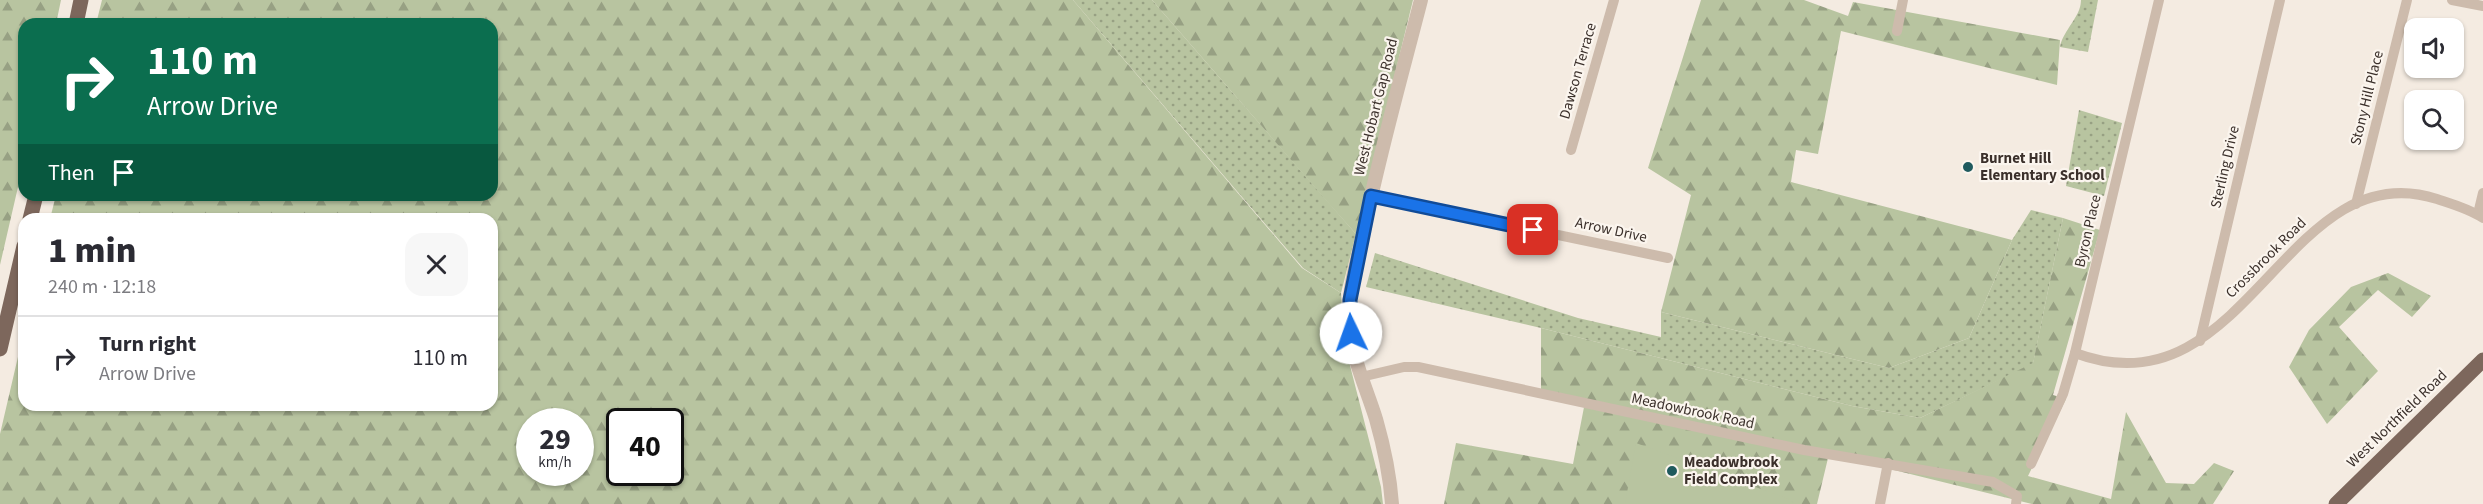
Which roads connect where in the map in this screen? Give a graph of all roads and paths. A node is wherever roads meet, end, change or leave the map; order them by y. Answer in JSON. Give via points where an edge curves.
{"nodes":[{"id":1,"x":81,"y":0,"type":"edge"},
{"id":2,"x":1421,"y":0,"type":"edge"},
{"id":3,"x":1614,"y":0,"type":"edge"},
{"id":4,"x":1904,"y":0,"type":"edge"},
{"id":5,"x":2159,"y":0,"type":"edge"},
{"id":6,"x":2280,"y":0,"type":"edge"},
{"id":7,"x":2407,"y":0,"type":"edge"},
{"id":8,"x":2452,"y":0,"type":"edge"},
{"id":9,"x":2483,"y":6,"type":"edge"},
{"id":10,"x":77,"y":18,"type":"edge"},
{"id":11,"x":1897,"y":31,"type":"dead end"},
{"id":12,"x":1571,"y":150,"type":"dead end"},
{"id":13,"x":2483,"y":194,"type":"edge"},
{"id":14,"x":1371,"y":196,"type":"junction"},
{"id":15,"x":2356,"y":204,"type":"junction"},
{"id":16,"x":2480,"y":216,"type":"edge"},
{"id":17,"x":1668,"y":258,"type":"dead end"},
{"id":18,"x":18,"y":272,"type":"edge"},
{"id":19,"x":2200,"y":341,"type":"junction"},
{"id":20,"x":0,"y":350,"type":"edge"},
{"id":21,"x":2075,"y":353,"type":"junction"},
{"id":22,"x":2483,"y":360,"type":"edge"},
{"id":23,"x":1361,"y":377,"type":"junction"},
{"id":24,"x":1888,"y":463,"type":"junction"},
{"id":25,"x":2031,"y":464,"type":"dead end"},
{"id":26,"x":2017,"y":500,"type":"edge"},
{"id":27,"x":1392,"y":504,"type":"edge"},
{"id":28,"x":1880,"y":504,"type":"edge"},
{"id":29,"x":2336,"y":504,"type":"edge"}],
"edges":[{"from":1,"to":10,"type":"main road"},
{"from":2,"to":14,"type":"street","name":"West Hobart Gap Road"},
{"from":3,"to":12,"type":"street","name":"Dawson Terrace"},
{"from":4,"to":11,"type":"street"},
{"from":5,"to":21,"type":"street","name":"Byron Place"},
{"from":6,"to":19,"type":"street","name":"Sterling Drive"},
{"from":7,"to":15,"type":"street","name":"Stony Hill Place"},
{"from":8,"to":9,"type":"street"},
{"from":13,"to":16,"type":"street"},
{"from":14,"to":17,"type":"street","name":"Arrow Drive"},
{"from":14,"to":23,"type":"street","name":"West Hobart Gap Road","via":[[1350,300],[1349,321]]},
{"from":15,"to":16,"type":"street","name":"Crossbrook Road","via":[[2385,194],[2415,193]]},
{"from":15,"to":19,"type":"street","name":"Crossbrook Road","via":[[2331,216]]},
{"from":18,"to":20,"type":"main road"},
{"from":19,"to":21,"type":"street","name":"Crossbrook Road","via":[[2166,357],[2138,363],[2109,362]]},
{"from":21,"to":25,"type":"street","name":"Byron Place","via":[[2063,394]]},
{"from":22,"to":29,"type":"main road","name":"West Northfield Road"},
{"from":23,"to":24,"type":"street","name":"Meadowbrook Road","via":[[1418,367],[1804,450]]},
{"from":23,"to":27,"type":"street","name":"West Hobart Gap Road","via":[[1376,421]]},
{"from":24,"to":26,"type":"street","name":"Meadowbrook Road","via":[[1993,482]]},
{"from":24,"to":28,"type":"street"}]}
